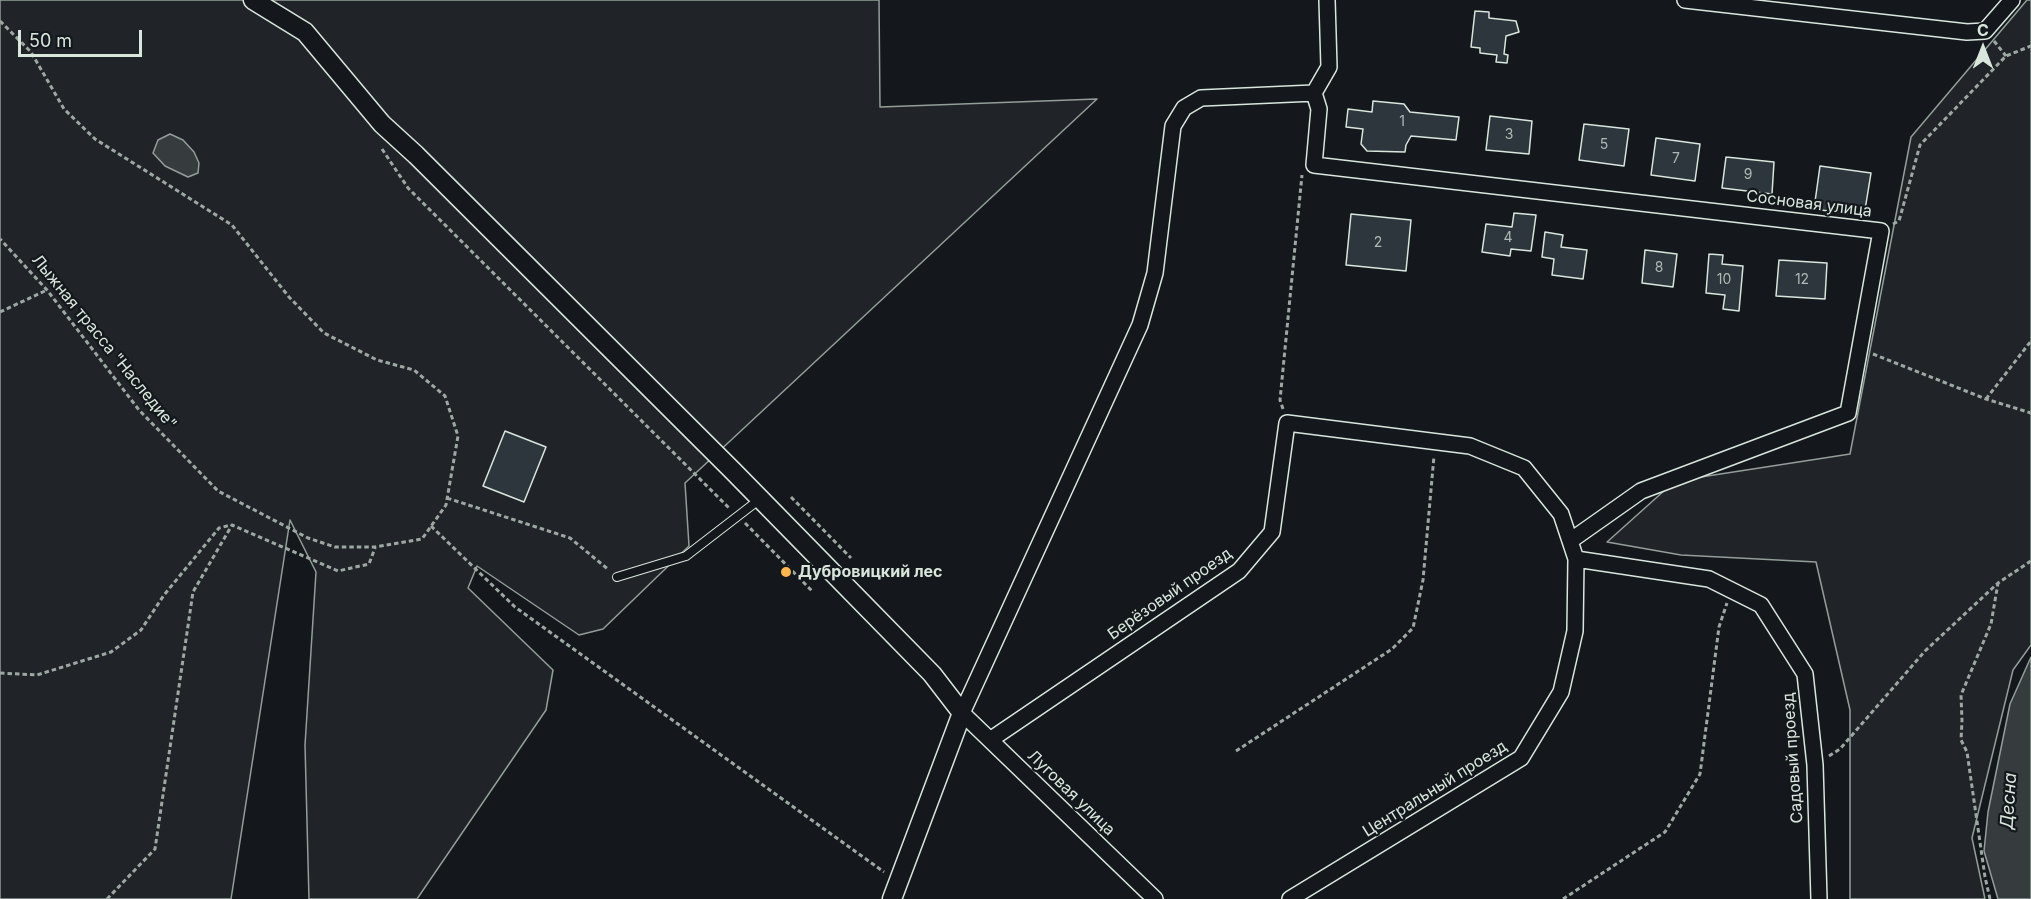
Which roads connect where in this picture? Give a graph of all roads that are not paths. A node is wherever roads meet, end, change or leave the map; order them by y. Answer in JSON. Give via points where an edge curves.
{"nodes":[{"id":1,"x":253,"y":0,"type":"edge"},
{"id":2,"x":1327,"y":0,"type":"edge"},
{"id":3,"x":1685,"y":0,"type":"edge"},
{"id":4,"x":2012,"y":0,"type":"edge"},
{"id":5,"x":1314,"y":93,"type":"junction"},
{"id":6,"x":1287,"y":423,"type":"joint"},
{"id":7,"x":760,"y":499,"type":"junction"},
{"id":8,"x":1570,"y":541,"type":"junction"},
{"id":9,"x":1576,"y":559,"type":"junction"},
{"id":10,"x":617,"y":577,"type":"road end"},
{"id":11,"x":962,"y":714,"type":"junction"},
{"id":12,"x":990,"y":740,"type":"junction"},
{"id":13,"x":896,"y":891,"type":"edge"},
{"id":14,"x":1155,"y":899,"type":"edge"},
{"id":15,"x":1290,"y":899,"type":"edge"},
{"id":16,"x":1819,"y":899,"type":"edge"}],
"edges":[{"from":1,"to":7,"type":"street","via":[[305,32],[382,124]]},
{"from":2,"to":5,"type":"street","via":[[1329,67]]},
{"from":3,"to":4,"type":"street","via":[[1967,32],[1985,31]]},
{"from":5,"to":8,"type":"street","name":"Сосновая улица","via":[[1318,109],[1314,165],[1881,231],[1848,413],[1641,491]]},
{"from":5,"to":11,"type":"street","via":[[1201,98],[1184,108],[1173,126],[1155,273],[1140,325]]},
{"from":6,"to":8,"type":"street","name":"Центральный проезд","via":[[1470,446],[1524,468],[1561,514]]},
{"from":6,"to":12,"type":"street","name":"Берёзовый проезд","via":[[1272,532],[1239,571]]},
{"from":7,"to":10,"type":"lane","via":[[686,556]]},
{"from":7,"to":11,"type":"street","via":[[932,674]]},
{"from":8,"to":9,"type":"street","name":"Центральный проезд"},
{"from":9,"to":15,"type":"street","name":"Центральный проезд","via":[[1575,631],[1561,692],[1521,758]]},
{"from":9,"to":16,"type":"street","name":"Садовый проезд","via":[[1709,579],[1761,605],[1805,674],[1815,765]]},
{"from":11,"to":12,"type":"street","name":"Луговая улица"},
{"from":11,"to":13,"type":"street"},
{"from":12,"to":14,"type":"street","name":"Луговая улица"}]}
